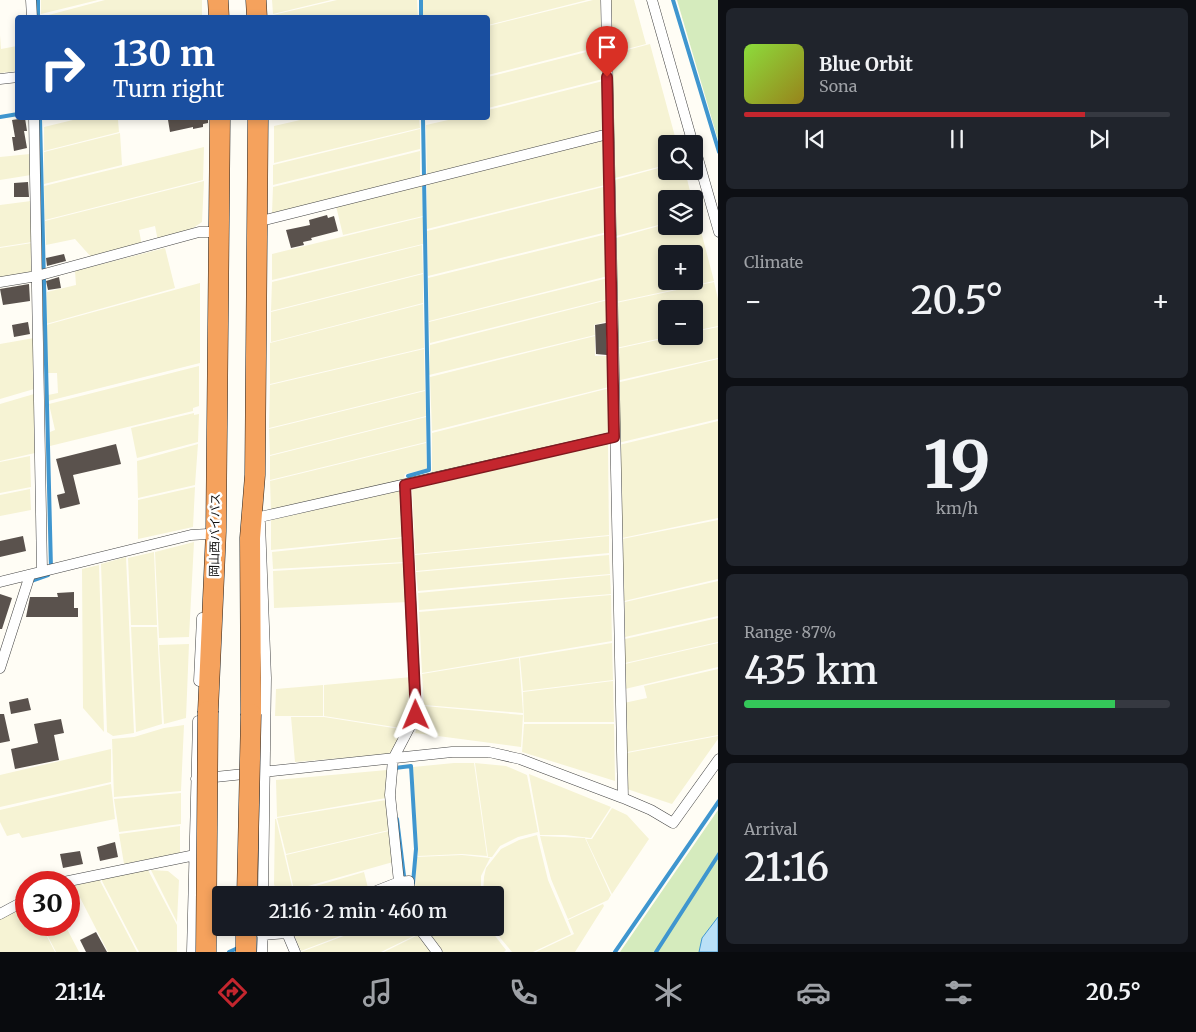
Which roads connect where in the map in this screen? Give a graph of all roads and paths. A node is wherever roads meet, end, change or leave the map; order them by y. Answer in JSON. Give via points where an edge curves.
{"nodes":[{"id":1,"x":31,"y":0,"type":"edge"},
{"id":2,"x":218,"y":0,"type":"edge"},
{"id":3,"x":256,"y":0,"type":"edge"},
{"id":4,"x":606,"y":0,"type":"edge"},
{"id":5,"x":652,"y":0,"type":"edge"},
{"id":6,"x":32,"y":15,"type":"edge"},
{"id":7,"x":219,"y":15,"type":"edge"},
{"id":8,"x":257,"y":15,"type":"edge"},
{"id":9,"x":15,"y":77,"type":"edge"},
{"id":10,"x":0,"y":79,"type":"edge"},
{"id":11,"x":34,"y":120,"type":"edge"},
{"id":12,"x":220,"y":120,"type":"edge"},
{"id":13,"x":258,"y":120,"type":"edge"},
{"id":14,"x":608,"y":134,"type":"junction"},
{"id":15,"x":691,"y":135,"type":"edge"},
{"id":16,"x":703,"y":178,"type":"edge"},
{"id":17,"x":257,"y":222,"type":"junction"},
{"id":18,"x":218,"y":232,"type":"junction"},
{"id":19,"x":718,"y":232,"type":"edge"},
{"id":20,"x":41,"y":275,"type":"junction"},
{"id":21,"x":0,"y":282,"type":"edge"},
{"id":22,"x":614,"y":437,"type":"junction"},
{"id":23,"x":216,"y":451,"type":"junction"},
{"id":24,"x":255,"y":475,"type":"junction"},
{"id":25,"x":405,"y":485,"type":"junction"},
{"id":26,"x":260,"y":517,"type":"junction"},
{"id":27,"x":208,"y":534,"type":"junction"},
{"id":28,"x":48,"y":569,"type":"junction"},
{"id":29,"x":30,"y":575,"type":"junction"},
{"id":30,"x":0,"y":582,"type":"edge"},
{"id":31,"x":0,"y":668,"type":"edge"},
{"id":32,"x":718,"y":758,"type":"edge"},
{"id":33,"x":393,"y":759,"type":"junction"},
{"id":34,"x":264,"y":773,"type":"junction"},
{"id":35,"x":196,"y":780,"type":"junction"},
{"id":36,"x":623,"y":798,"type":"junction"},
{"id":37,"x":195,"y":854,"type":"junction"},
{"id":38,"x":80,"y":879,"type":"edge"},
{"id":39,"x":399,"y":882,"type":"junction"},
{"id":40,"x":247,"y":886,"type":"edge"},
{"id":41,"x":263,"y":886,"type":"edge"},
{"id":42,"x":389,"y":886,"type":"edge"},
{"id":43,"x":409,"y":886,"type":"edge"},
{"id":44,"x":15,"y":906,"type":"edge"},
{"id":45,"x":0,"y":914,"type":"edge"},
{"id":46,"x":254,"y":936,"type":"edge"},
{"id":47,"x":258,"y":936,"type":"edge"},
{"id":48,"x":290,"y":936,"type":"edge"},
{"id":49,"x":425,"y":936,"type":"edge"},
{"id":50,"x":192,"y":952,"type":"edge"},
{"id":51,"x":206,"y":952,"type":"edge"},
{"id":52,"x":246,"y":952,"type":"edge"},
{"id":53,"x":262,"y":952,"type":"edge"},
{"id":54,"x":295,"y":952,"type":"edge"},
{"id":55,"x":437,"y":952,"type":"edge"}],
"edges":[{"from":1,"to":6,"type":"street"},
{"from":2,"to":7,"type":"highway"},
{"from":3,"to":8,"type":"highway"},
{"from":4,"to":14,"type":"street"},
{"from":5,"to":15,"type":"street"},
{"from":9,"to":10,"type":"street"},
{"from":11,"to":20,"type":"street"},
{"from":12,"to":18,"type":"highway","name":"岡山西バイパス"},
{"from":13,"to":17,"type":"highway"},
{"from":14,"to":17,"type":"street"},
{"from":14,"to":22,"type":"street"},
{"from":16,"to":19,"type":"street"},
{"from":17,"to":24,"type":"highway"},
{"from":18,"to":20,"type":"street","via":[[199,232]]},
{"from":18,"to":23,"type":"highway","name":"岡山西バイパス"},
{"from":20,"to":21,"type":"street"},
{"from":20,"to":28,"type":"street"},
{"from":22,"to":25,"type":"street"},
{"from":22,"to":36,"type":"street"},
{"from":23,"to":27,"type":"street"},
{"from":23,"to":51,"type":"highway","name":"岡山西バイパス","bridge":true,"via":[[208,711]]},
{"from":24,"to":26,"type":"street"},
{"from":24,"to":40,"type":"highway","bridge":true,"via":[[250,538]]},
{"from":25,"to":26,"type":"street"},
{"from":25,"to":33,"type":"street","via":[[416,715]]},
{"from":26,"to":34,"type":"street","via":[[266,678]]},
{"from":27,"to":28,"type":"street","via":[[191,535]]},
{"from":27,"to":35,"type":"street"},
{"from":28,"to":29,"type":"street"},
{"from":29,"to":30,"type":"street"},
{"from":29,"to":31,"type":"street"},
{"from":32,"to":36,"type":"street","via":[[672,823]]},
{"from":33,"to":34,"type":"street"},
{"from":33,"to":36,"type":"street","via":[[452,752],[489,752],[520,759]]},
{"from":33,"to":39,"type":"street","via":[[390,794]]},
{"from":34,"to":35,"type":"street"},
{"from":34,"to":41,"type":"street"},
{"from":35,"to":37,"type":"street"},
{"from":37,"to":38,"type":"street"},
{"from":37,"to":50,"type":"street"},
{"from":39,"to":42,"type":"street"},
{"from":39,"to":43,"type":"street","via":[[409,881]]},
{"from":44,"to":45,"type":"street"},
{"from":46,"to":52,"type":"highway"},
{"from":47,"to":53,"type":"street"},
{"from":48,"to":54,"type":"street"},
{"from":49,"to":55,"type":"street"}]}
